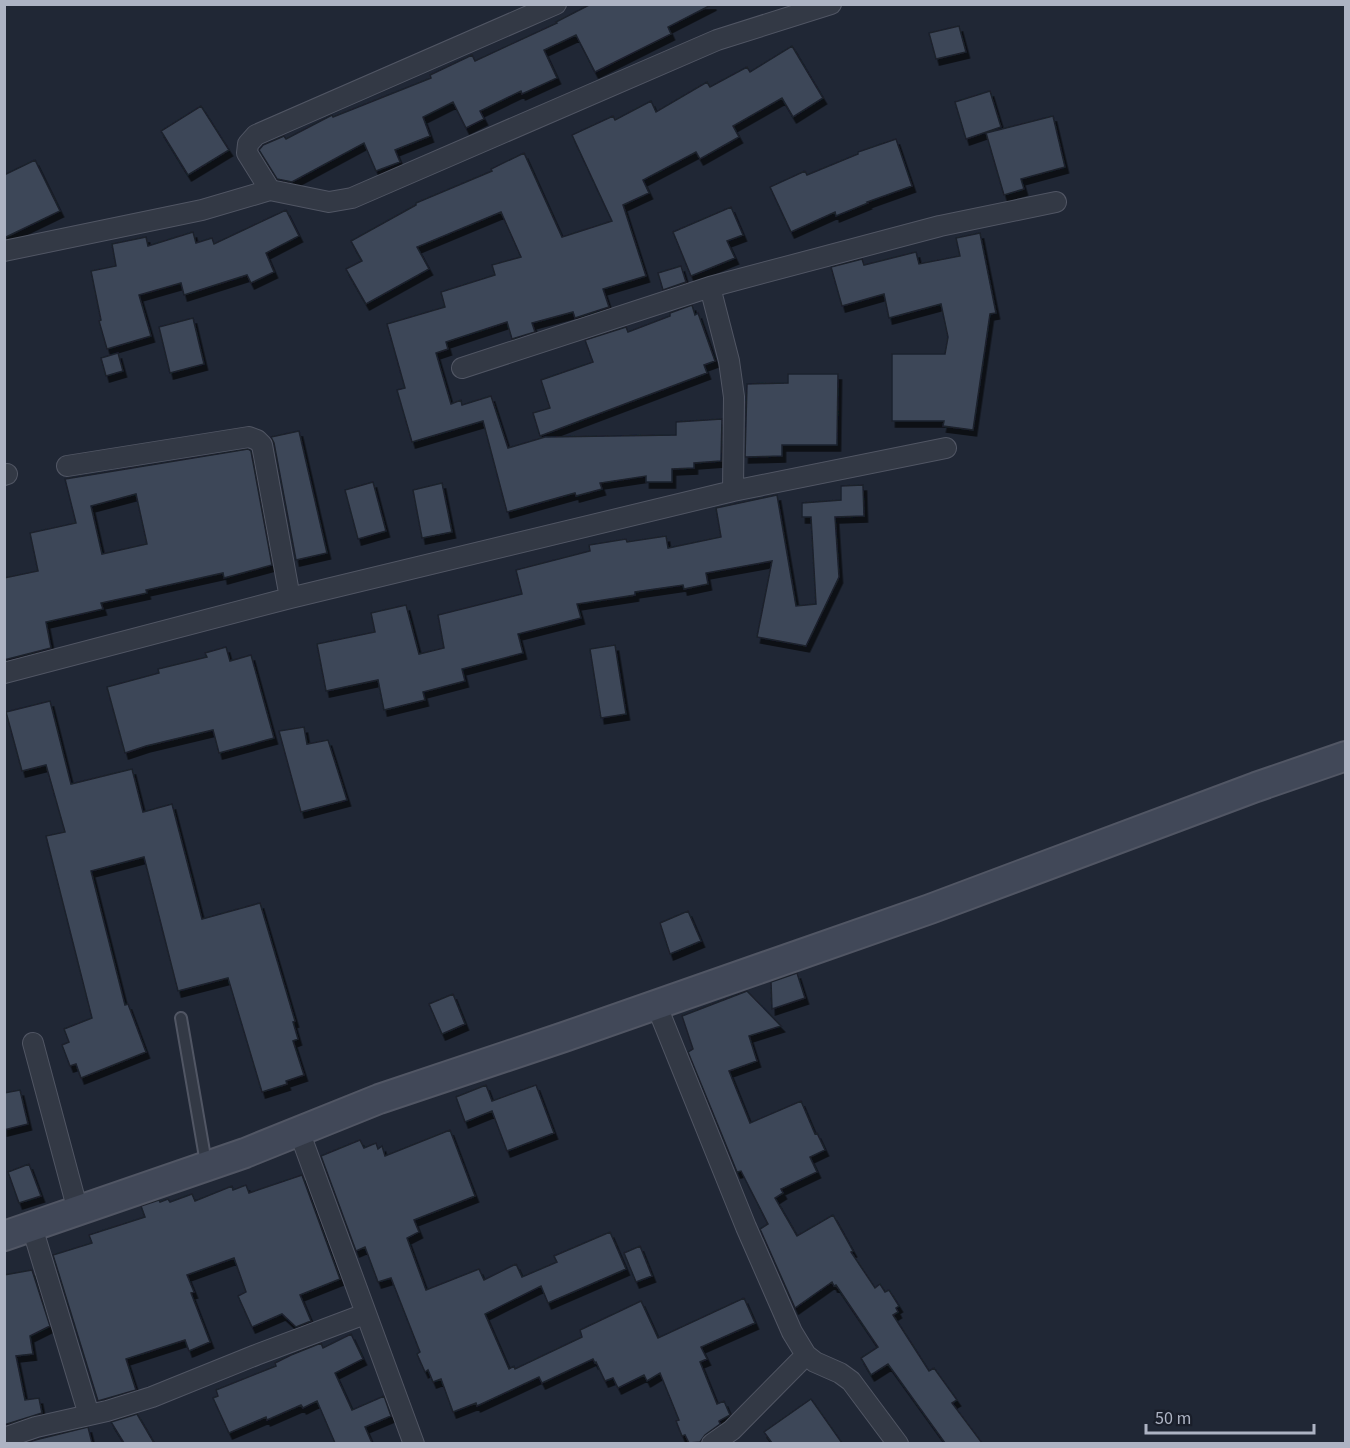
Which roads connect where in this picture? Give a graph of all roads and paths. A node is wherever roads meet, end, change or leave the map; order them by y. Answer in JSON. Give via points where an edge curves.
{"nodes":[{"id":1,"x":556,"y":4,"type":"edge"},
{"id":2,"x":831,"y":4,"type":"edge"},
{"id":3,"x":270,"y":190,"type":"junction"},
{"id":4,"x":1056,"y":202,"type":"dead end"},
{"id":5,"x":4,"y":251,"type":"edge"},
{"id":6,"x":710,"y":287,"type":"junction"},
{"id":7,"x":462,"y":368,"type":"dead end"},
{"id":8,"x":946,"y":448,"type":"dead end"},
{"id":9,"x":67,"y":466,"type":"dead end"},
{"id":10,"x":733,"y":491,"type":"junction"},
{"id":11,"x":290,"y":597,"type":"junction"},
{"id":12,"x":4,"y":673,"type":"edge"},
{"id":13,"x":1346,"y":756,"type":"edge"},
{"id":14,"x":656,"y":1004,"type":"junction"},
{"id":15,"x":182,"y":1018,"type":"dead end"},
{"id":16,"x":33,"y":1043,"type":"dead end"},
{"id":17,"x":299,"y":1131,"type":"junction"},
{"id":18,"x":207,"y":1167,"type":"junction"},
{"id":19,"x":78,"y":1211,"type":"junction"},
{"id":20,"x":32,"y":1227,"type":"junction"},
{"id":21,"x":4,"y":1236,"type":"edge"},
{"id":22,"x":365,"y":1314,"type":"junction"},
{"id":23,"x":806,"y":1355,"type":"junction"},
{"id":24,"x":89,"y":1415,"type":"junction"},
{"id":25,"x":4,"y":1438,"type":"edge"},
{"id":26,"x":414,"y":1443,"type":"edge"},
{"id":27,"x":712,"y":1443,"type":"edge"},
{"id":28,"x":898,"y":1443,"type":"edge"}],
"edges":[{"from":1,"to":3,"type":"street","via":[[256,135],[248,144],[247,153]]},
{"from":2,"to":3,"type":"street","via":[[717,40],[352,198],[330,202]]},
{"from":3,"to":5,"type":"street","via":[[202,210]]},
{"from":4,"to":6,"type":"street","via":[[940,226]]},
{"from":6,"to":7,"type":"street"},
{"from":6,"to":10,"type":"street","via":[[735,397]]},
{"from":8,"to":10,"type":"street"},
{"from":9,"to":11,"type":"street","via":[[249,436],[257,440],[262,445]]},
{"from":10,"to":11,"type":"street"},
{"from":11,"to":12,"type":"street"},
{"from":13,"to":14,"type":"street","via":[[930,909]]},
{"from":14,"to":17,"type":"street","via":[[379,1099]]},
{"from":14,"to":23,"type":"street","via":[[746,1227]]},
{"from":15,"to":18,"type":"lane"},
{"from":16,"to":19,"type":"street"},
{"from":17,"to":18,"type":"street"},
{"from":17,"to":22,"type":"street"},
{"from":18,"to":19,"type":"street"},
{"from":19,"to":20,"type":"street"},
{"from":20,"to":21,"type":"street"},
{"from":20,"to":24,"type":"street"},
{"from":22,"to":24,"type":"street","via":[[152,1396]]},
{"from":22,"to":26,"type":"street"},
{"from":23,"to":27,"type":"street","via":[[732,1430]]},
{"from":23,"to":28,"type":"street","via":[[851,1381]]},
{"from":24,"to":25,"type":"street"}]}
